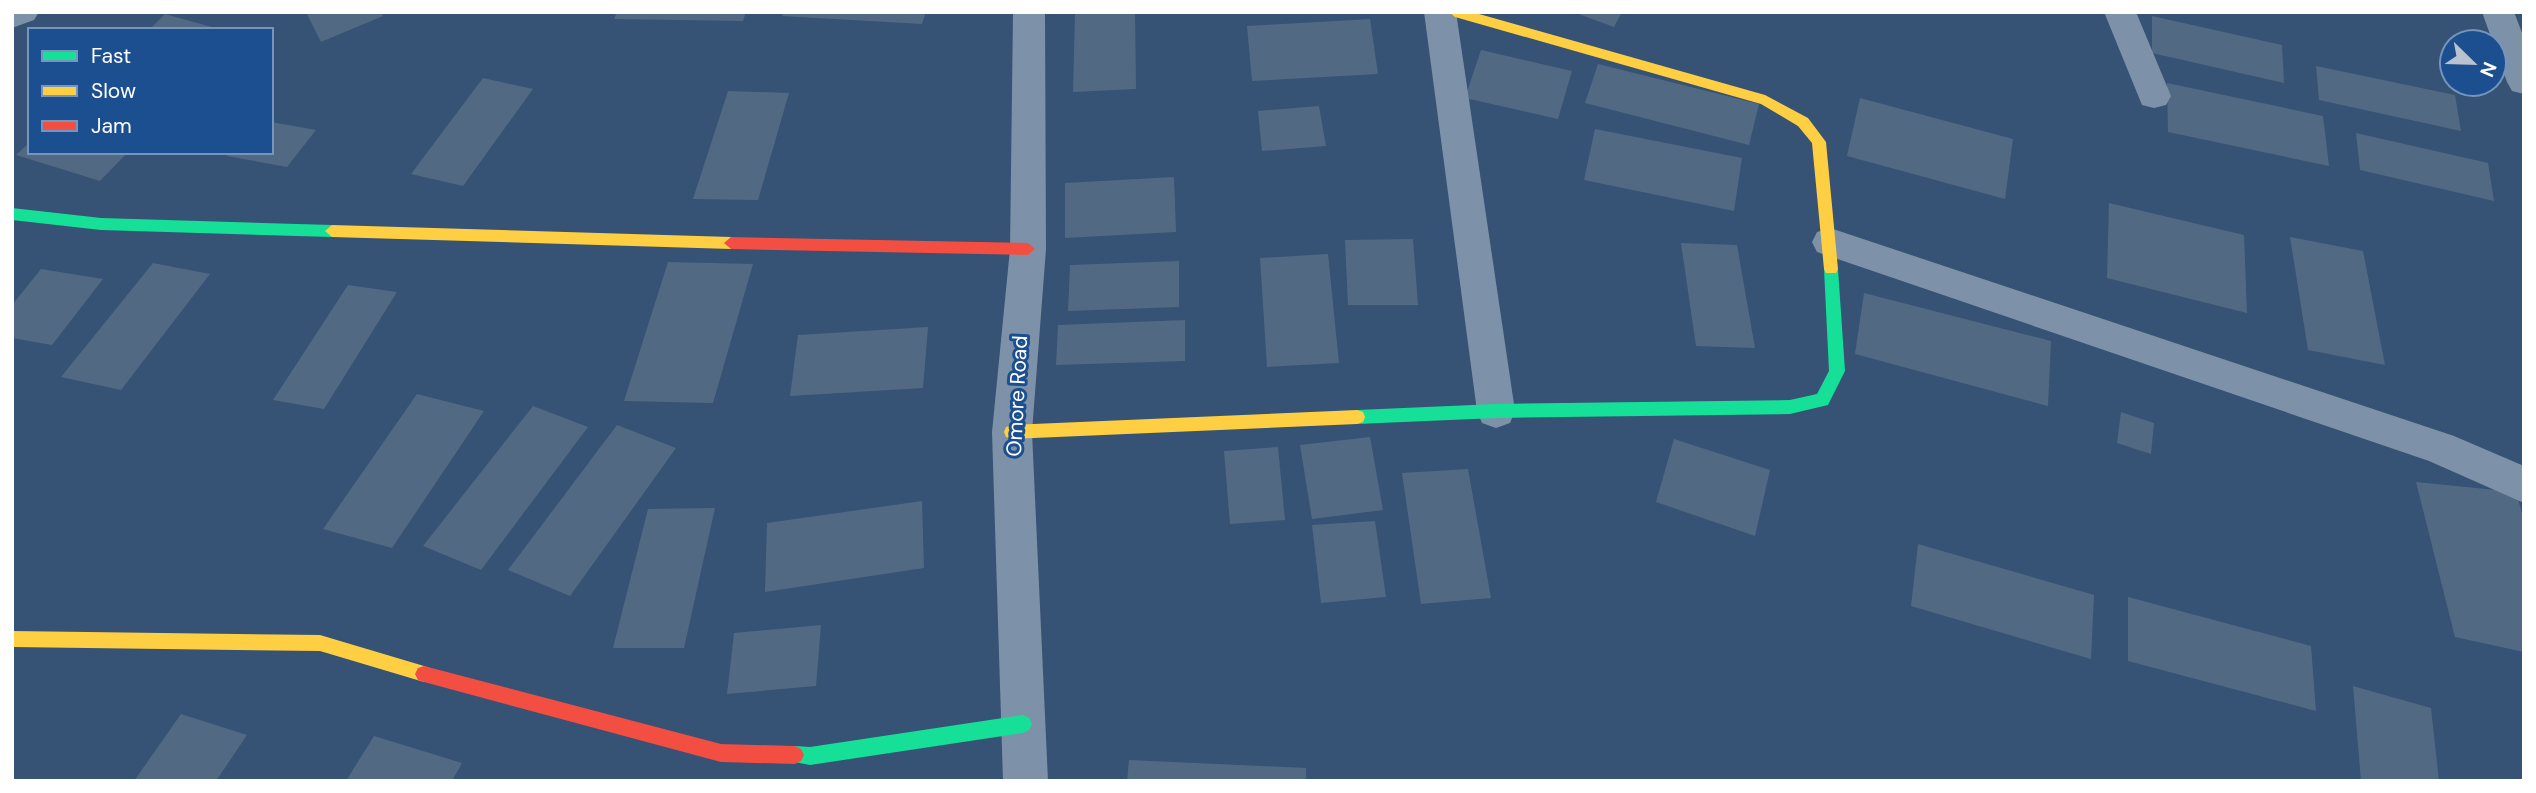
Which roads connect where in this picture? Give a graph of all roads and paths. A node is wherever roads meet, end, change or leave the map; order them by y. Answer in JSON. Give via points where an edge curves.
{"nodes":[{"id":1,"x":23,"y":12,"type":"edge"},
{"id":2,"x":1030,"y":12,"type":"edge"},
{"id":3,"x":1440,"y":12,"type":"edge"},
{"id":4,"x":1455,"y":12,"type":"edge"},
{"id":5,"x":2120,"y":12,"type":"edge"},
{"id":6,"x":2498,"y":12,"type":"edge"},
{"id":7,"x":12,"y":17,"type":"edge"},
{"id":8,"x":2524,"y":82,"type":"edge"},
{"id":9,"x":2154,"y":96,"type":"dead end"},
{"id":10,"x":12,"y":214,"type":"edge"},
{"id":11,"x":1830,"y":242,"type":"junction"},
{"id":12,"x":1028,"y":249,"type":"junction"},
{"id":13,"x":1496,"y":411,"type":"junction"},
{"id":14,"x":1012,"y":432,"type":"junction"},
{"id":15,"x":2524,"y":485,"type":"edge"},
{"id":16,"x":12,"y":639,"type":"edge"},
{"id":17,"x":1023,"y":723,"type":"junction"},
{"id":18,"x":1026,"y":781,"type":"edge"}],
"edges":[{"from":1,"to":7,"type":"street"},
{"from":2,"to":12,"type":"street","name":"Omore Road"},
{"from":3,"to":13,"type":"street"},
{"from":4,"to":11,"type":"street","via":[[1765,100],[1803,122],[1819,142]]},
{"from":5,"to":9,"type":"street"},
{"from":6,"to":8,"type":"street"},
{"from":10,"to":12,"type":"street","via":[[101,224]]},
{"from":11,"to":13,"type":"street","via":[[1837,371],[1822,400],[1790,407]]},
{"from":11,"to":15,"type":"street","via":[[2440,448]]},
{"from":12,"to":14,"type":"street","name":"Omore Road"},
{"from":13,"to":14,"type":"street"},
{"from":14,"to":17,"type":"street","name":"Omore Road"},
{"from":16,"to":17,"type":"street","via":[[320,643],[722,753],[810,756]]},
{"from":17,"to":18,"type":"street","name":"Omore Road"}]}
